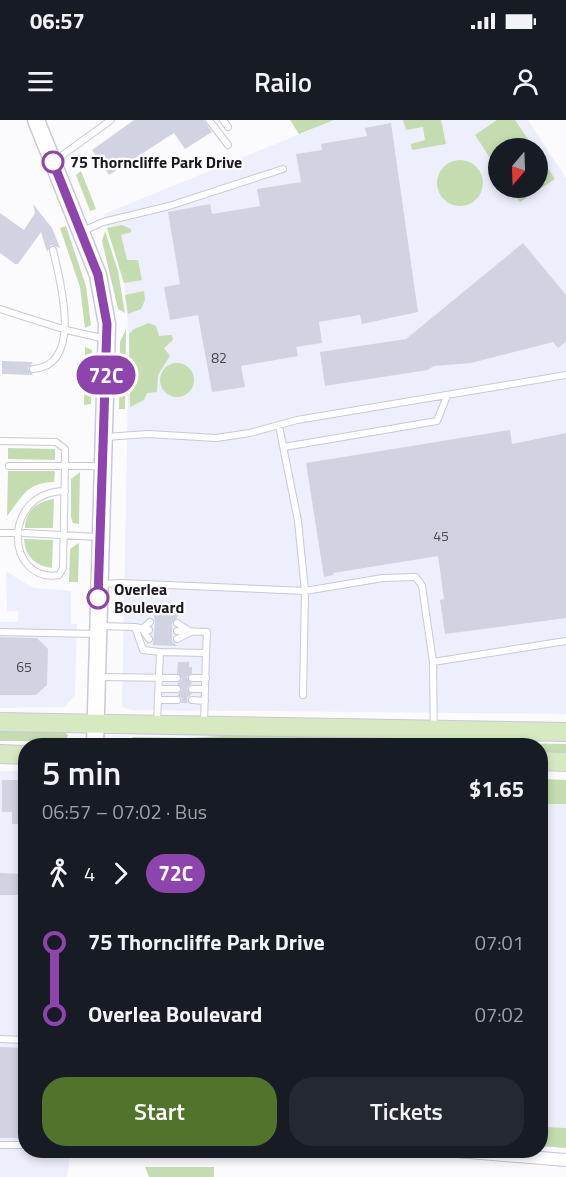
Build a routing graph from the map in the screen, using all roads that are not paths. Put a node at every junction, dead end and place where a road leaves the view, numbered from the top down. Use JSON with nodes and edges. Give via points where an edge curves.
{"nodes":[{"id":1,"x":36,"y":120,"type":"edge"},
{"id":2,"x":111,"y":120,"type":"edge"},
{"id":3,"x":209,"y":120,"type":"edge"},
{"id":4,"x":223,"y":120,"type":"edge"},
{"id":5,"x":228,"y":127,"type":"dead end"},
{"id":6,"x":228,"y":145,"type":"dead end"},
{"id":7,"x":53,"y":162,"type":"junction"},
{"id":8,"x":283,"y":169,"type":"dead end"},
{"id":9,"x":81,"y":232,"type":"junction"},
{"id":10,"x":53,"y":250,"type":"dead end"},
{"id":11,"x":0,"y":309,"type":"edge"},
{"id":12,"x":66,"y":330,"type":"junction"},
{"id":13,"x":107,"y":339,"type":"junction"},
{"id":14,"x":33,"y":369,"type":"dead end"},
{"id":15,"x":566,"y":375,"type":"edge"},
{"id":16,"x":447,"y":396,"type":"junction"},
{"id":17,"x":279,"y":426,"type":"junction"},
{"id":18,"x":105,"y":437,"type":"junction"},
{"id":19,"x":0,"y":441,"type":"edge"},
{"id":20,"x":284,"y":447,"type":"junction"},
{"id":21,"x":9,"y":466,"type":"dead end"},
{"id":22,"x":65,"y":466,"type":"junction"},
{"id":23,"x":103,"y":466,"type":"junction"},
{"id":24,"x":65,"y":491,"type":"junction"},
{"id":25,"x":0,"y":533,"type":"edge"},
{"id":26,"x":14,"y":533,"type":"junction"},
{"id":27,"x":24,"y":533,"type":"dead end"},
{"id":28,"x":63,"y":535,"type":"junction"},
{"id":29,"x":99,"y":537,"type":"junction"},
{"id":30,"x":98,"y":584,"type":"junction"},
{"id":31,"x":305,"y":591,"type":"junction"},
{"id":32,"x":150,"y":622,"type":"dead end"},
{"id":33,"x":177,"y":623,"type":"dead end"},
{"id":34,"x":138,"y":628,"type":"junction"},
{"id":35,"x":97,"y":630,"type":"junction"},
{"id":36,"x":149,"y":630,"type":"dead end"},
{"id":37,"x":177,"y":631,"type":"dead end"},
{"id":38,"x":0,"y":632,"type":"edge"},
{"id":39,"x":191,"y":632,"type":"junction"},
{"id":40,"x":149,"y":639,"type":"dead end"},
{"id":41,"x":177,"y":639,"type":"dead end"},
{"id":42,"x":566,"y":641,"type":"edge"},
{"id":43,"x":160,"y":652,"type":"junction"},
{"id":44,"x":206,"y":653,"type":"junction"},
{"id":45,"x":433,"y":662,"type":"junction"},
{"id":46,"x":96,"y":677,"type":"junction"},
{"id":47,"x":159,"y":678,"type":"junction"},
{"id":48,"x":177,"y":678,"type":"dead end"},
{"id":49,"x":192,"y":678,"type":"dead end"},
{"id":50,"x":206,"y":678,"type":"junction"},
{"id":51,"x":159,"y":689,"type":"junction"},
{"id":52,"x":177,"y":689,"type":"dead end"},
{"id":53,"x":192,"y":689,"type":"dead end"},
{"id":54,"x":206,"y":689,"type":"junction"},
{"id":55,"x":303,"y":695,"type":"dead end"},
{"id":56,"x":158,"y":700,"type":"junction"},
{"id":57,"x":177,"y":700,"type":"dead end"},
{"id":58,"x":192,"y":700,"type":"dead end"},
{"id":59,"x":205,"y":701,"type":"junction"},
{"id":60,"x":0,"y":722,"type":"edge"},
{"id":61,"x":95,"y":723,"type":"junction"},
{"id":62,"x":157,"y":725,"type":"junction"},
{"id":63,"x":204,"y":726,"type":"junction"},
{"id":64,"x":566,"y":732,"type":"edge"},
{"id":65,"x":95,"y":738,"type":"edge"},
{"id":66,"x":434,"y":738,"type":"edge"},
{"id":67,"x":0,"y":754,"type":"edge"},
{"id":68,"x":18,"y":755,"type":"edge"},
{"id":69,"x":548,"y":761,"type":"edge"},
{"id":70,"x":566,"y":762,"type":"edge"},
{"id":71,"x":0,"y":1039,"type":"edge"},
{"id":72,"x":18,"y":1040,"type":"edge"},
{"id":73,"x":0,"y":1145,"type":"edge"},
{"id":74,"x":18,"y":1145,"type":"edge"},
{"id":75,"x":542,"y":1158,"type":"edge"},
{"id":76,"x":566,"y":1160,"type":"edge"}],
"edges":[{"from":1,"to":7,"type":"street"},
{"from":2,"to":7,"type":"lane"},
{"from":3,"to":6,"type":"lane"},
{"from":4,"to":5,"type":"lane"},
{"from":7,"to":9,"type":"street"},
{"from":8,"to":9,"type":"lane"},
{"from":9,"to":13,"type":"street","via":[[98,275]]},
{"from":10,"to":12,"type":"lane"},
{"from":11,"to":12,"type":"lane"},
{"from":12,"to":13,"type":"lane"},
{"from":12,"to":14,"type":"lane","via":[[53,360],[45,367]]},
{"from":13,"to":18,"type":"street"},
{"from":15,"to":16,"type":"lane"},
{"from":16,"to":17,"type":"lane"},
{"from":16,"to":20,"type":"lane","via":[[437,421]]},
{"from":17,"to":18,"type":"lane","via":[[216,438],[148,434]]},
{"from":17,"to":20,"type":"lane"},
{"from":18,"to":23,"type":"street"},
{"from":19,"to":22,"type":"lane","via":[[56,442],[65,449]]},
{"from":20,"to":31,"type":"lane","via":[[298,521]]},
{"from":21,"to":22,"type":"lane"},
{"from":22,"to":23,"type":"lane"},
{"from":22,"to":24,"type":"lane"},
{"from":23,"to":29,"type":"street"},
{"from":24,"to":26,"type":"lane","via":[[49,492],[27,502],[16,520]]},
{"from":24,"to":28,"type":"lane"},
{"from":25,"to":26,"type":"lane"},
{"from":26,"to":28,"type":"lane","via":[[24,562],[51,576],[59,575],[63,568]]},
{"from":27,"to":28,"type":"lane"},
{"from":28,"to":29,"type":"lane"},
{"from":29,"to":30,"type":"street"},
{"from":30,"to":31,"type":"lane"},
{"from":30,"to":35,"type":"street"},
{"from":31,"to":45,"type":"lane","via":[[383,578],[416,577],[422,586]]},
{"from":31,"to":55,"type":"lane"},
{"from":32,"to":34,"type":"lane"},
{"from":33,"to":39,"type":"lane"},
{"from":34,"to":35,"type":"lane"},
{"from":34,"to":36,"type":"lane"},
{"from":34,"to":40,"type":"lane"},
{"from":34,"to":43,"type":"lane","via":[[143,650]]},
{"from":35,"to":38,"type":"lane"},
{"from":35,"to":46,"type":"street"},
{"from":37,"to":39,"type":"lane"},
{"from":39,"to":41,"type":"lane"},
{"from":39,"to":44,"type":"lane","via":[[207,632]]},
{"from":42,"to":45,"type":"lane"},
{"from":43,"to":44,"type":"lane"},
{"from":43,"to":47,"type":"lane"},
{"from":44,"to":50,"type":"lane"},
{"from":45,"to":66,"type":"lane"},
{"from":46,"to":47,"type":"lane"},
{"from":46,"to":61,"type":"street"},
{"from":47,"to":48,"type":"lane"},
{"from":47,"to":51,"type":"lane"},
{"from":49,"to":50,"type":"lane"},
{"from":50,"to":54,"type":"lane"},
{"from":51,"to":52,"type":"lane"},
{"from":51,"to":56,"type":"lane"},
{"from":53,"to":54,"type":"lane"},
{"from":54,"to":59,"type":"lane"},
{"from":56,"to":57,"type":"lane"},
{"from":56,"to":62,"type":"lane"},
{"from":58,"to":59,"type":"lane"},
{"from":59,"to":63,"type":"lane"},
{"from":60,"to":61,"type":"main road"},
{"from":61,"to":62,"type":"main road"},
{"from":61,"to":65,"type":"street"},
{"from":62,"to":63,"type":"main road"},
{"from":63,"to":66,"type":"main road"},
{"from":64,"to":66,"type":"main road"},
{"from":67,"to":68,"type":"main road"},
{"from":69,"to":70,"type":"main road"},
{"from":71,"to":72,"type":"lane"},
{"from":73,"to":74,"type":"lane"},
{"from":75,"to":76,"type":"street"}]}
